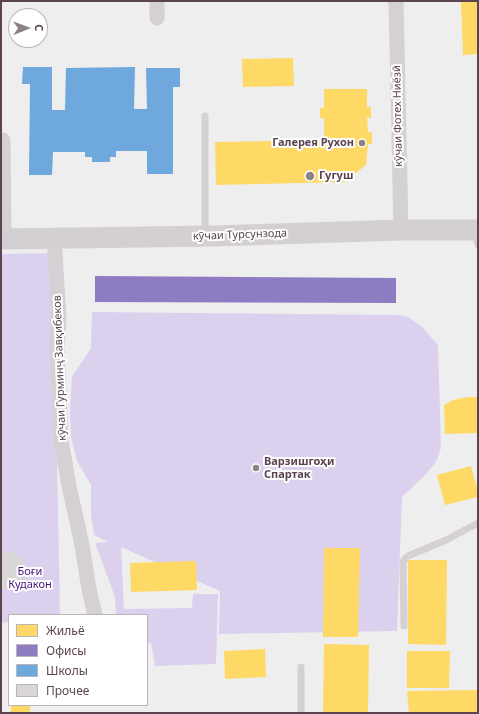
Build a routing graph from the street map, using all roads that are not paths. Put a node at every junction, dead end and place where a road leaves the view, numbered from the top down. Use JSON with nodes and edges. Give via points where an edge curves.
{"nodes":[{"id":1,"x":157,"y":1,"type":"edge"},
{"id":2,"x":396,"y":1,"type":"edge"},
{"id":3,"x":157,"y":18,"type":"dead end"},
{"id":4,"x":205,"y":116,"type":"dead end"},
{"id":5,"x":1,"y":140,"type":"edge"},
{"id":6,"x":401,"y":230,"type":"junction"},
{"id":7,"x":477,"y":235,"type":"edge"},
{"id":8,"x":205,"y":237,"type":"junction"},
{"id":9,"x":3,"y":238,"type":"edge"},
{"id":10,"x":54,"y":238,"type":"junction"},
{"id":11,"x":478,"y":523,"type":"edge"},
{"id":12,"x":95,"y":614,"type":"edge"},
{"id":13,"x":404,"y":626,"type":"dead end"},
{"id":14,"x":301,"y":667,"type":"dead end"},
{"id":15,"x":301,"y":713,"type":"edge"}],
"edges":[{"from":1,"to":3,"type":"street"},
{"from":2,"to":6,"type":"street","name":"кӯчаи Фотех Ниёзӣ"},
{"from":4,"to":8,"type":"lane"},
{"from":5,"to":9,"type":"street","via":[[4,140]]},
{"from":6,"to":7,"type":"main road","name":"кӯчаи Турсунзода"},
{"from":6,"to":8,"type":"main road","name":"кӯчаи Турсунзода"},
{"from":8,"to":10,"type":"main road","name":"кӯчаи Турсунзода"},
{"from":9,"to":10,"type":"main road","name":"кӯчаи Турсунзода"},
{"from":10,"to":12,"type":"street","name":"кӯчаи Гурминҷ Завқибеков","via":[[60,318],[58,346],[61,440]]},
{"from":11,"to":13,"type":"lane","via":[[405,558]]},
{"from":14,"to":15,"type":"lane"}]}
